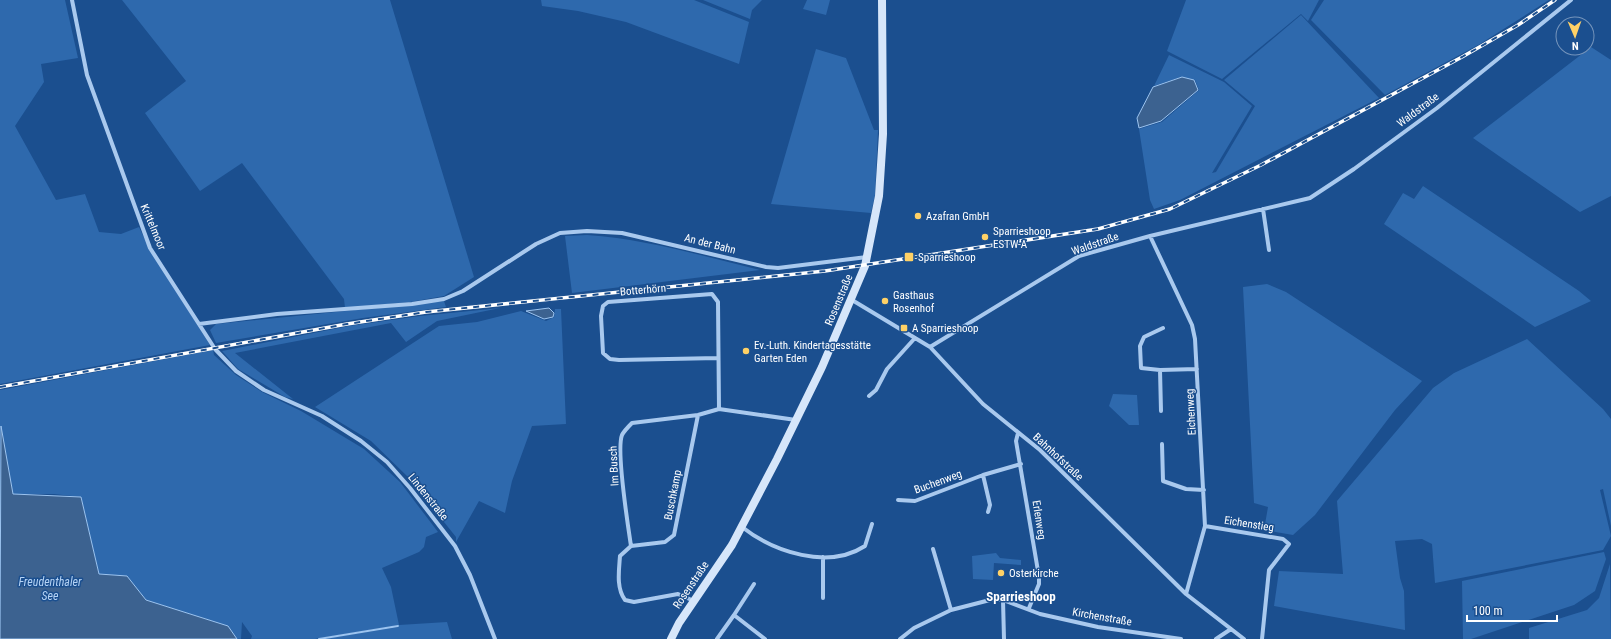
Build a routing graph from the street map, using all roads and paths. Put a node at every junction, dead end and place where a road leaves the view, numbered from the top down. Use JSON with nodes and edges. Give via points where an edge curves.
{"nodes":[{"id":1,"x":72,"y":0,"type":"edge"},
{"id":2,"x":882,"y":0,"type":"edge"},
{"id":3,"x":1571,"y":0,"type":"edge"},
{"id":4,"x":1263,"y":209,"type":"junction"},
{"id":5,"x":1150,"y":236,"type":"junction"},
{"id":6,"x":1269,"y":250,"type":"dead end"},
{"id":7,"x":867,"y":257,"type":"junction"},
{"id":8,"x":852,"y":300,"type":"junction"},
{"id":9,"x":200,"y":324,"type":"junction"},
{"id":10,"x":1163,"y":328,"type":"dead end"},
{"id":11,"x":914,"y":338,"type":"junction"},
{"id":12,"x":930,"y":347,"type":"junction"},
{"id":13,"x":718,"y":358,"type":"junction"},
{"id":14,"x":1198,"y":369,"type":"junction"},
{"id":15,"x":1160,"y":370,"type":"junction"},
{"id":16,"x":869,"y":396,"type":"dead end"},
{"id":17,"x":300,"y":407,"type":"joint"},
{"id":18,"x":718,"y":409,"type":"junction"},
{"id":19,"x":1161,"y":411,"type":"dead end"},
{"id":20,"x":698,"y":415,"type":"junction"},
{"id":21,"x":796,"y":420,"type":"junction"},
{"id":22,"x":1018,"y":433,"type":"junction"},
{"id":23,"x":1162,"y":444,"type":"dead end"},
{"id":24,"x":1021,"y":464,"type":"junction"},
{"id":25,"x":983,"y":475,"type":"junction"},
{"id":26,"x":1204,"y":490,"type":"junction"},
{"id":27,"x":898,"y":500,"type":"dead end"},
{"id":28,"x":988,"y":512,"type":"dead end"},
{"id":29,"x":872,"y":524,"type":"dead end"},
{"id":30,"x":1205,"y":526,"type":"junction"},
{"id":31,"x":741,"y":527,"type":"junction"},
{"id":32,"x":631,"y":546,"type":"junction"},
{"id":33,"x":933,"y":549,"type":"dead end"},
{"id":34,"x":823,"y":557,"type":"junction"},
{"id":35,"x":754,"y":584,"type":"dead end"},
{"id":36,"x":1186,"y":594,"type":"junction"},
{"id":37,"x":823,"y":598,"type":"dead end"},
{"id":38,"x":1003,"y":600,"type":"junction"},
{"id":39,"x":694,"y":601,"type":"junction"},
{"id":40,"x":1029,"y":608,"type":"junction"},
{"id":41,"x":951,"y":610,"type":"junction"},
{"id":42,"x":734,"y":615,"type":"junction"},
{"id":43,"x":1231,"y":629,"type":"junction"},
{"id":44,"x":1147,"y":634,"type":"junction"},
{"id":45,"x":495,"y":639,"type":"edge"},
{"id":46,"x":671,"y":639,"type":"edge"},
{"id":47,"x":717,"y":639,"type":"edge"},
{"id":48,"x":765,"y":639,"type":"edge"},
{"id":49,"x":900,"y":639,"type":"edge"},
{"id":50,"x":1004,"y":639,"type":"edge"},
{"id":51,"x":1144,"y":639,"type":"edge"},
{"id":52,"x":1181,"y":639,"type":"edge"},
{"id":53,"x":1216,"y":639,"type":"edge"},
{"id":54,"x":1244,"y":639,"type":"edge"},
{"id":55,"x":1262,"y":639,"type":"edge"}],
"edges":[{"from":1,"to":9,"type":"street","name":"Krittelmoor","via":[[86,75],[150,248]]},
{"from":2,"to":7,"type":"main road","name":"Rosenstraße","via":[[883,138],[879,196]]},
{"from":3,"to":4,"type":"street","name":"Waldstraße","via":[[1437,108],[1349,172],[1310,198]]},
{"from":4,"to":5,"type":"street","name":"Waldstraße"},
{"from":4,"to":6,"type":"street"},
{"from":5,"to":12,"type":"street","name":"Waldstraße","via":[[1079,256]]},
{"from":5,"to":14,"type":"street","name":"Eichenweg","via":[[1192,325]]},
{"from":7,"to":8,"type":"main road","name":"Rosenstraße"},
{"from":7,"to":9,"type":"street","name":"An der Bahn","via":[[778,268],[622,233],[560,233],[463,291],[444,299]]},
{"from":8,"to":11,"type":"street","name":"Bahnhofstraße"},
{"from":8,"to":21,"type":"main road","name":"Rosenstraße"},
{"from":9,"to":17,"type":"street","name":"Krittelmoor","via":[[215,349],[236,371],[264,390]]},
{"from":10,"to":15,"type":"street","via":[[1144,337],[1140,346],[1141,368]]},
{"from":11,"to":12,"type":"street","name":"Bahnhofstraße"},
{"from":11,"to":16,"type":"street","via":[[887,368],[876,390]]},
{"from":12,"to":22,"type":"street","name":"Bahnhofstraße","via":[[983,404]]},
{"from":13,"to":13,"type":"street","name":"Botterhörn","via":[[718,302],[712,294],[608,302],[603,306],[603,353],[610,359]]},
{"from":13,"to":18,"type":"street","name":"Botterhörn"},
{"from":14,"to":15,"type":"street"},
{"from":14,"to":26,"type":"street","name":"Eichenweg"},
{"from":15,"to":19,"type":"street"},
{"from":17,"to":45,"type":"street","name":"Lindenstraße","via":[[322,416],[361,441],[387,462],[410,488],[448,536],[464,562]]},
{"from":18,"to":20,"type":"street","name":"Im Busch"},
{"from":18,"to":21,"type":"street","name":"Im Busch"},
{"from":20,"to":32,"type":"street","name":"Buschkamp","via":[[674,535],[665,542]]},
{"from":20,"to":32,"type":"street","name":"Im Busch","via":[[632,423],[622,435],[625,511]]},
{"from":21,"to":31,"type":"main road","name":"Rosenstraße"},
{"from":22,"to":24,"type":"street","name":"Erlenweg","via":[[1016,441]]},
{"from":22,"to":36,"type":"street","name":"Bahnhofstraße","via":[[1040,450]]},
{"from":23,"to":26,"type":"street","via":[[1164,481],[1186,489]]},
{"from":24,"to":25,"type":"street","name":"Buchenweg"},
{"from":24,"to":40,"type":"street","name":"Erlenweg","via":[[1039,577],[1039,584]]},
{"from":25,"to":27,"type":"street","name":"Buchenweg","via":[[915,501]]},
{"from":25,"to":28,"type":"street","via":[[990,505]]},
{"from":26,"to":30,"type":"street","name":"Eichenweg"},
{"from":29,"to":34,"type":"street","via":[[865,546],[854,554]]},
{"from":30,"to":36,"type":"street","name":"Eichenweg"},
{"from":30,"to":55,"type":"street","name":"Eichenstieg","via":[[1283,539],[1289,544],[1269,570]]},
{"from":31,"to":34,"type":"street","via":[[784,551]]},
{"from":31,"to":39,"type":"main road","name":"Rosenstraße"},
{"from":32,"to":39,"type":"street","via":[[620,556],[618,579],[625,600],[634,602],[678,594]]},
{"from":33,"to":41,"type":"street"},
{"from":34,"to":37,"type":"street"},
{"from":35,"to":42,"type":"street"},
{"from":36,"to":43,"type":"street","name":"Bahnhofstraße"},
{"from":38,"to":40,"type":"street","name":"Kirchenstraße"},
{"from":38,"to":41,"type":"street","name":"Kirchenstraße","via":[[990,600]]},
{"from":38,"to":50,"type":"street"},
{"from":39,"to":46,"type":"main road","name":"Rosenstraße"},
{"from":40,"to":44,"type":"street","name":"Kirchenstraße","via":[[1040,614],[1098,628]]},
{"from":41,"to":49,"type":"street","name":"Kirchenstraße","via":[[914,628]]},
{"from":42,"to":47,"type":"street"},
{"from":42,"to":48,"type":"street"},
{"from":43,"to":53,"type":"street"},
{"from":43,"to":54,"type":"street","name":"Bahnhofstraße"},
{"from":44,"to":51,"type":"street"},
{"from":44,"to":52,"type":"street","name":"Kirchenstraße"}]}
